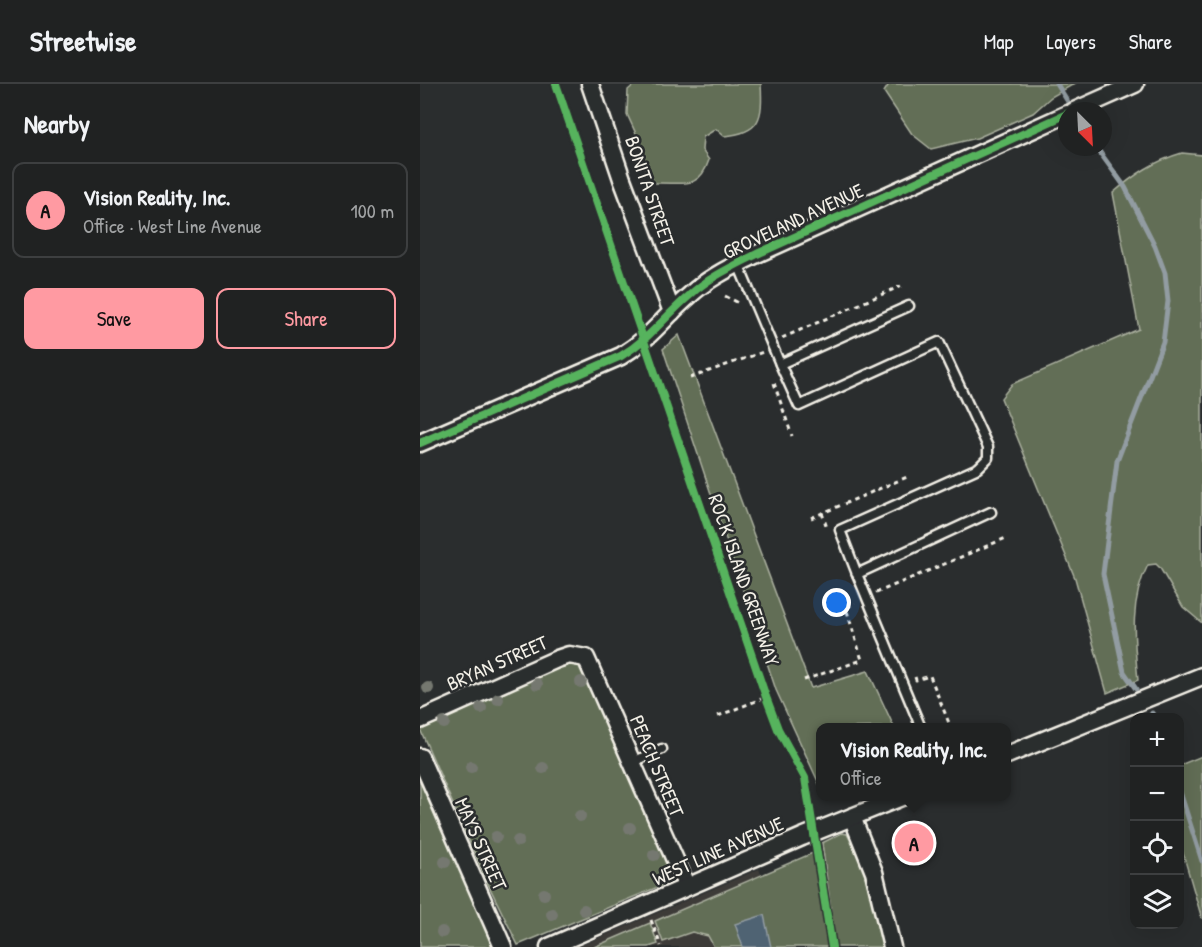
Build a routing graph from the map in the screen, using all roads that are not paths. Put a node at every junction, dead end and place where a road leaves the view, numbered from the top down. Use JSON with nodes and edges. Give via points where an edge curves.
{"nodes":[{"id":1,"x":591,"y":84,"type":"edge"},
{"id":2,"x":1135,"y":84,"type":"edge"},
{"id":3,"x":1094,"y":102,"type":"edge"},
{"id":4,"x":1058,"y":118,"type":"edge"},
{"id":5,"x":738,"y":264,"type":"junction"},
{"id":6,"x":909,"y":306,"type":"dead end"},
{"id":7,"x":672,"y":312,"type":"junction"},
{"id":8,"x":780,"y":364,"type":"junction"},
{"id":9,"x":420,"y":443,"type":"edge"},
{"id":10,"x":992,"y":512,"type":"dead end"},
{"id":11,"x":857,"y":574,"type":"junction"},
{"id":12,"x":590,"y":663,"type":"joint"},
{"id":13,"x":1202,"y":676,"type":"edge"},
{"id":14,"x":420,"y":720,"type":"edge"},
{"id":15,"x":919,"y":723,"type":"edge"},
{"id":16,"x":662,"y":749,"type":"dead end"},
{"id":17,"x":1011,"y":753,"type":"edge"},
{"id":18,"x":420,"y":757,"type":"edge"},
{"id":19,"x":633,"y":762,"type":"junction"},
{"id":20,"x":892,"y":801,"type":"edge"},
{"id":21,"x":852,"y":817,"type":"junction"},
{"id":22,"x":687,"y":887,"type":"junction"},
{"id":23,"x":503,"y":947,"type":"edge"},
{"id":24,"x":549,"y":947,"type":"edge"},
{"id":25,"x":892,"y":947,"type":"edge"}],
"edges":[{"from":1,"to":7,"type":"street","name":"BONITA STREET"},
{"from":2,"to":3,"type":"street","name":"GROVELAND AVENUE"},
{"from":4,"to":5,"type":"street","name":"GROVELAND AVENUE"},
{"from":5,"to":7,"type":"street","name":"GROVELAND AVENUE","via":[[690,294]]},
{"from":5,"to":8,"type":"lane"},
{"from":6,"to":8,"type":"lane"},
{"from":7,"to":9,"type":"street","name":"GROVELAND AVENUE","via":[[644,342],[621,356]]},
{"from":8,"to":11,"type":"lane","via":[[799,406],[939,342],[988,447],[988,458],[978,468],[840,530]]},
{"from":10,"to":11,"type":"lane"},
{"from":11,"to":15,"type":"lane"},
{"from":12,"to":14,"type":"street","name":"BRYAN STREET","via":[[579,655],[563,657]]},
{"from":12,"to":19,"type":"street","name":"PEACH STREET"},
{"from":13,"to":17,"type":"street"},
{"from":16,"to":19,"type":"lane"},
{"from":18,"to":23,"type":"street","name":"MAYS STREET"},
{"from":19,"to":22,"type":"street","name":"PEACH STREET"},
{"from":20,"to":21,"type":"street","name":"WEST LINE AVENUE"},
{"from":21,"to":22,"type":"street","name":"WEST LINE AVENUE"},
{"from":21,"to":25,"type":"street","via":[[874,872]]},
{"from":22,"to":24,"type":"street","name":"WEST LINE AVENUE"}]}
